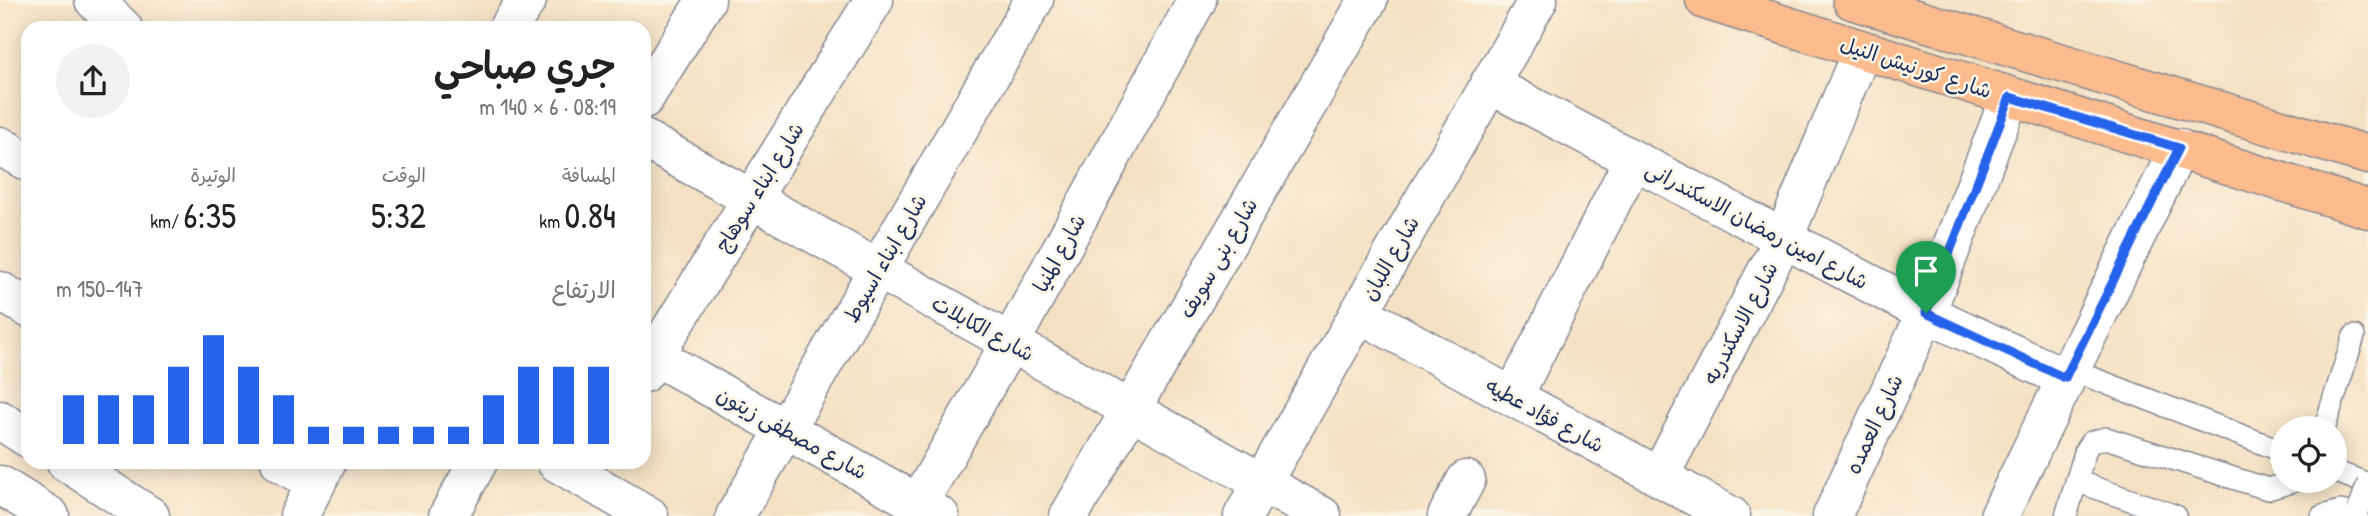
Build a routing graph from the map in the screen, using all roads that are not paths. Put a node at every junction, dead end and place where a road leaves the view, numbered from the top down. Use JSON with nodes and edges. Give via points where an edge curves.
{"nodes":[{"id":1,"x":94,"y":0,"type":"edge"},
{"id":2,"x":527,"y":0,"type":"edge"},
{"id":3,"x":706,"y":0,"type":"edge"},
{"id":4,"x":874,"y":0,"type":"edge"},
{"id":5,"x":1034,"y":0,"type":"edge"},
{"id":6,"x":1197,"y":0,"type":"edge"},
{"id":7,"x":1368,"y":0,"type":"edge"},
{"id":8,"x":1538,"y":0,"type":"edge"},
{"id":9,"x":1705,"y":0,"type":"edge"},
{"id":10,"x":1852,"y":0,"type":"edge"},
{"id":11,"x":116,"y":21,"type":"edge"},
{"id":12,"x":513,"y":21,"type":"edge"},
{"id":13,"x":1862,"y":50,"type":"junction"},
{"id":14,"x":1489,"y":84,"type":"junction"},
{"id":15,"x":651,"y":88,"type":"edge"},
{"id":16,"x":2010,"y":97,"type":"junction"},
{"id":17,"x":651,"y":143,"type":"edge"},
{"id":18,"x":0,"y":146,"type":"edge"},
{"id":19,"x":2179,"y":148,"type":"junction"},
{"id":20,"x":2368,"y":155,"type":"edge"},
{"id":21,"x":21,"y":158,"type":"edge"},
{"id":22,"x":1633,"y":160,"type":"junction"},
{"id":23,"x":751,"y":199,"type":"junction"},
{"id":24,"x":2368,"y":209,"type":"edge"},
{"id":25,"x":1783,"y":240,"type":"junction"},
{"id":26,"x":878,"y":270,"type":"junction"},
{"id":27,"x":0,"y":291,"type":"edge"},
{"id":28,"x":21,"y":304,"type":"edge"},
{"id":29,"x":1359,"y":313,"type":"junction"},
{"id":30,"x":1926,"y":313,"type":"junction"},
{"id":31,"x":2354,"y":336,"type":"dead end"},
{"id":32,"x":1010,"y":343,"type":"junction"},
{"id":33,"x":651,"y":355,"type":"edge"},
{"id":34,"x":651,"y":362,"type":"edge"},
{"id":35,"x":2067,"y":374,"type":"junction"},
{"id":36,"x":1513,"y":397,"type":"junction"},
{"id":37,"x":1130,"y":410,"type":"junction"},
{"id":38,"x":2328,"y":416,"type":"edge"},
{"id":39,"x":0,"y":420,"type":"edge"},
{"id":40,"x":785,"y":430,"type":"junction"},
{"id":41,"x":21,"y":434,"type":"edge"},
{"id":42,"x":2270,"y":447,"type":"edge"},
{"id":43,"x":77,"y":469,"type":"edge"},
{"id":44,"x":290,"y":469,"type":"edge"},
{"id":45,"x":474,"y":469,"type":"edge"},
{"id":46,"x":578,"y":469,"type":"edge"},
{"id":47,"x":2347,"y":476,"type":"edge"},
{"id":48,"x":1659,"y":477,"type":"junction"},
{"id":49,"x":1466,"y":480,"type":"dead end"},
{"id":50,"x":2076,"y":481,"type":"junction"},
{"id":51,"x":1262,"y":483,"type":"junction"},
{"id":52,"x":2368,"y":484,"type":"edge"},
{"id":53,"x":0,"y":485,"type":"edge"},
{"id":54,"x":314,"y":487,"type":"edge"},
{"id":55,"x":2270,"y":488,"type":"edge"},
{"id":56,"x":929,"y":510,"type":"edge"},
{"id":57,"x":634,"y":512,"type":"edge"},
{"id":58,"x":2363,"y":514,"type":"edge"},
{"id":59,"x":50,"y":516,"type":"edge"},
{"id":60,"x":150,"y":516,"type":"edge"},
{"id":61,"x":448,"y":516,"type":"edge"},
{"id":62,"x":735,"y":516,"type":"edge"},
{"id":63,"x":1069,"y":516,"type":"edge"},
{"id":64,"x":1243,"y":516,"type":"edge"},
{"id":65,"x":1322,"y":516,"type":"edge"},
{"id":66,"x":1447,"y":516,"type":"edge"},
{"id":67,"x":1731,"y":516,"type":"edge"},
{"id":68,"x":1832,"y":516,"type":"edge"},
{"id":69,"x":1999,"y":516,"type":"edge"},
{"id":70,"x":2066,"y":516,"type":"edge"},
{"id":71,"x":2176,"y":516,"type":"edge"},
{"id":72,"x":2322,"y":516,"type":"edge"}],
"edges":[{"from":1,"to":11,"type":"street"},
{"from":2,"to":12,"type":"street"},
{"from":3,"to":15,"type":"street"},
{"from":4,"to":23,"type":"street","name":"شارع ابناء سوهاج"},
{"from":5,"to":26,"type":"street","name":"شارع ابناء اسيوط"},
{"from":6,"to":32,"type":"street","name":"شارع المنيا"},
{"from":7,"to":37,"type":"street","name":"شارع بنى سويف"},
{"from":8,"to":14,"type":"street","name":"شارع اللبان"},
{"from":9,"to":13,"type":"main road","name":"شارع كورنيش النيل"},
{"from":10,"to":20,"type":"main road","name":"شارع كورنيش النيل"},
{"from":13,"to":16,"type":"main road","name":"شارع كورنيش النيل"},
{"from":13,"to":25,"type":"street","name":"شارع الاسكندريه"},
{"from":14,"to":22,"type":"street","name":"شارع امين رمضان الاسكندرانى"},
{"from":14,"to":29,"type":"street","name":"شارع اللبان"},
{"from":16,"to":19,"type":"main road","name":"شارع كورنيش النيل"},
{"from":16,"to":30,"type":"street","name":"شارع العمده"},
{"from":17,"to":23,"type":"street","name":"شارع الكابلات"},
{"from":18,"to":21,"type":"street"},
{"from":19,"to":24,"type":"main road","name":"شارع كورنيش النيل"},
{"from":19,"to":35,"type":"street"},
{"from":22,"to":25,"type":"street","name":"شارع امين رمضان الاسكندرانى"},
{"from":22,"to":36,"type":"street"},
{"from":23,"to":26,"type":"street","name":"شارع الكابلات"},
{"from":23,"to":33,"type":"street","name":"شارع ابناء سوهاج"},
{"from":25,"to":30,"type":"street","name":"شارع امين رمضان الاسكندرانى"},
{"from":25,"to":48,"type":"street","name":"شارع الاسكندريه"},
{"from":26,"to":32,"type":"street","name":"شارع الكابلات"},
{"from":26,"to":40,"type":"street","name":"شارع ابناء اسيوط"},
{"from":27,"to":28,"type":"street"},
{"from":29,"to":36,"type":"street","name":"شارع فؤاد عطيه"},
{"from":29,"to":51,"type":"street","name":"شارع اللبان"},
{"from":30,"to":35,"type":"street","name":"شارع امين رمضان الاسكندرانى"},
{"from":30,"to":68,"type":"street","name":"شارع العمده"},
{"from":31,"to":38,"type":"lane"},
{"from":32,"to":37,"type":"street","name":"شارع الكابلات"},
{"from":32,"to":56,"type":"street","name":"شارع المنيا"},
{"from":34,"to":40,"type":"street","name":"شارع مصطفى زيتون"},
{"from":35,"to":42,"type":"lane"},
{"from":35,"to":69,"type":"street"},
{"from":36,"to":48,"type":"street","name":"شارع فؤاد عطيه"},
{"from":37,"to":51,"type":"street","name":"شارع الكابلات"},
{"from":37,"to":63,"type":"street","name":"شارع بنى سويف"},
{"from":39,"to":41,"type":"street"},
{"from":40,"to":56,"type":"street","name":"شارع مصطفى زيتون"},
{"from":40,"to":62,"type":"street","name":"شارع ابناء اسيوط"},
{"from":43,"to":60,"type":"street"},
{"from":44,"to":54,"type":"street"},
{"from":45,"to":61,"type":"street"},
{"from":46,"to":57,"type":"street"},
{"from":47,"to":52,"type":"lane"},
{"from":48,"to":67,"type":"street","name":"شارع فؤاد عطيه"},
{"from":49,"to":66,"type":"street"},
{"from":50,"to":55,"type":"lane","via":[[2086,449],[2091,442],[2106,438]]},
{"from":50,"to":70,"type":"lane"},
{"from":50,"to":71,"type":"lane"},
{"from":51,"to":64,"type":"street","name":"شارع اللبان"},
{"from":51,"to":65,"type":"street","name":"شارع الكابلات"},
{"from":52,"to":58,"type":"lane","bridge":true},
{"from":53,"to":59,"type":"street"},
{"from":58,"to":72,"type":"lane","via":[[2340,511]]}]}
